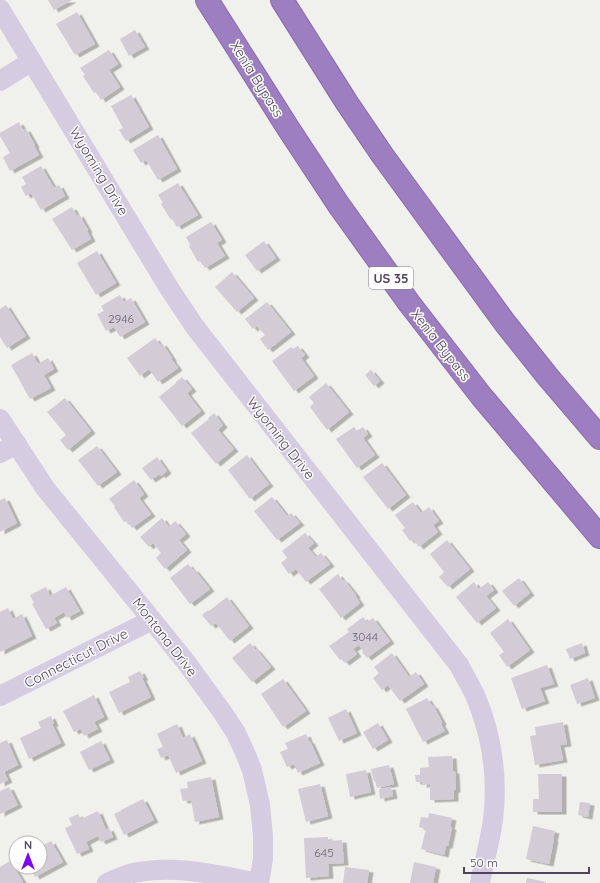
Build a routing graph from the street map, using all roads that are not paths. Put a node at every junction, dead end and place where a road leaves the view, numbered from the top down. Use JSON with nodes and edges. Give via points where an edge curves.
{"nodes":[{"id":1,"x":207,"y":0,"type":"edge"},
{"id":2,"x":282,"y":0,"type":"edge"},
{"id":3,"x":0,"y":9,"type":"edge"},
{"id":4,"x":32,"y":61,"type":"junction"},
{"id":5,"x":0,"y":81,"type":"edge"},
{"id":6,"x":0,"y":419,"type":"edge"},
{"id":7,"x":600,"y":438,"type":"edge"},
{"id":8,"x":8,"y":449,"type":"edge"},
{"id":9,"x":600,"y":537,"type":"edge"},
{"id":10,"x":152,"y":620,"type":"junction"},
{"id":11,"x":0,"y":696,"type":"edge"},
{"id":12,"x":107,"y":883,"type":"edge"},
{"id":13,"x":259,"y":883,"type":"edge"},
{"id":14,"x":480,"y":883,"type":"edge"}],
"edges":[{"from":1,"to":9,"type":"highway","name":"Xenia Bypass","number":"US 35","via":[[338,204],[409,303],[482,397]]},
{"from":2,"to":7,"type":"highway","via":[[347,103],[505,323]]},
{"from":3,"to":4,"type":"street","name":"Wyoming Drive"},
{"from":4,"to":5,"type":"street"},
{"from":4,"to":14,"type":"street","name":"Wyoming Drive","via":[[195,328],[459,665],[486,725],[493,765],[493,821]]},
{"from":6,"to":8,"type":"street","name":"Montana Drive"},
{"from":8,"to":10,"type":"street","name":"Montana Drive","via":[[45,488]]},
{"from":10,"to":11,"type":"street","name":"Connecticut Drive"},
{"from":10,"to":13,"type":"street","name":"Montana Drive","via":[[223,713],[246,755],[252,770],[264,836]]},
{"from":12,"to":13,"type":"street","via":[[132,873],[165,869],[199,871]]}]}
